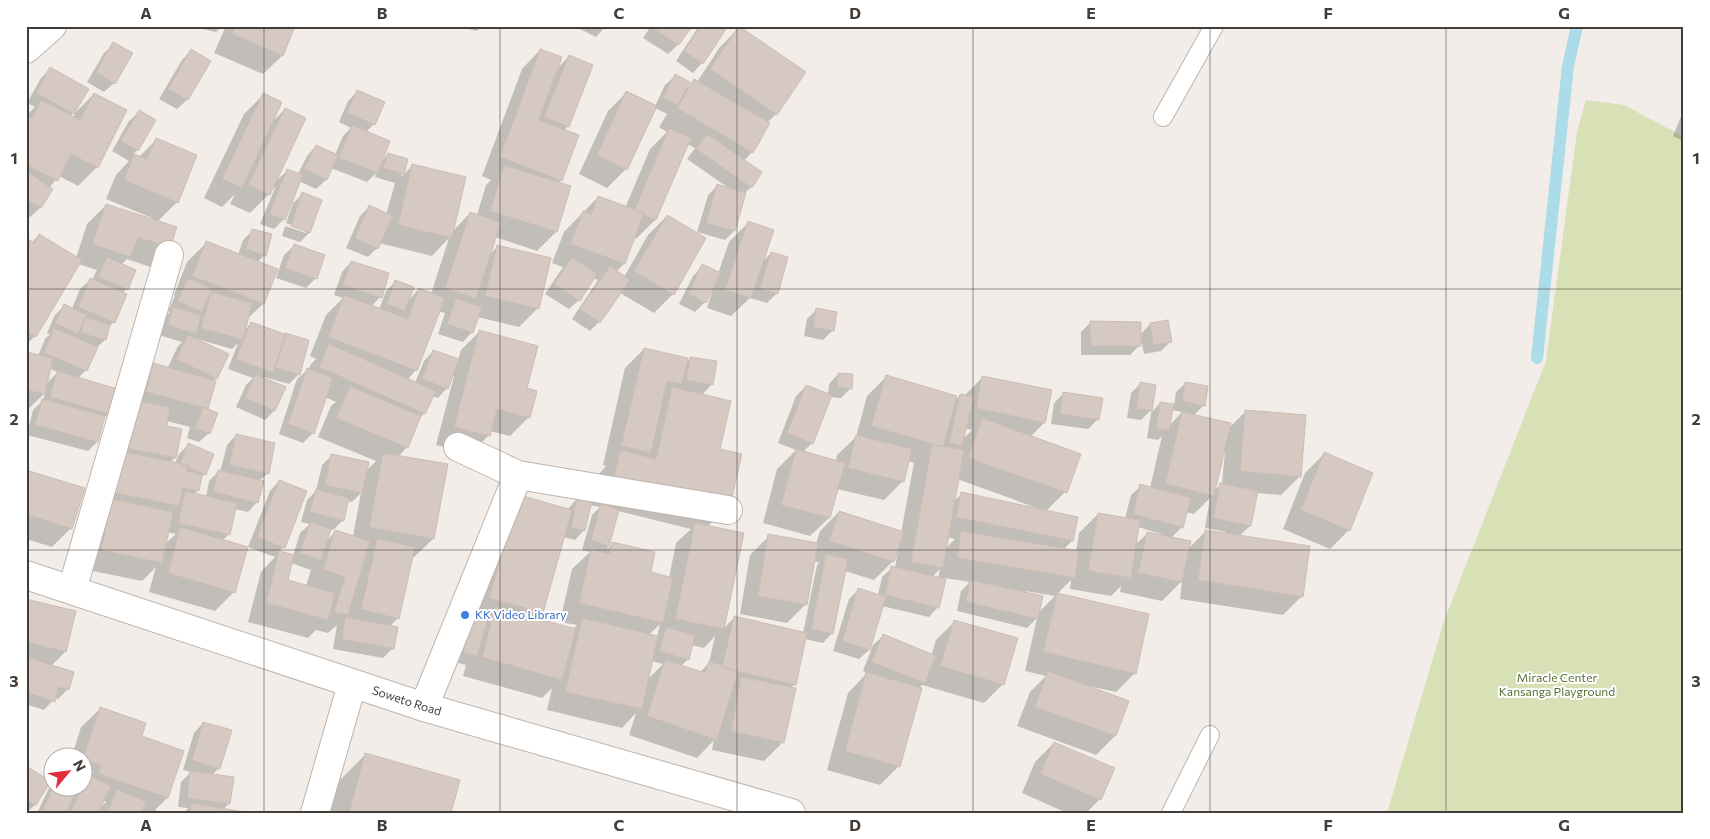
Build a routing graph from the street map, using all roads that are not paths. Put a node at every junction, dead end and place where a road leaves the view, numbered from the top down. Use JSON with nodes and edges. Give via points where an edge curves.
{"nodes":[{"id":1,"x":52,"y":26,"type":"edge"},
{"id":2,"x":1214,"y":26,"type":"edge"},
{"id":3,"x":26,"y":49,"type":"edge"},
{"id":4,"x":1163,"y":117,"type":"dead end"},
{"id":5,"x":169,"y":256,"type":"dead end"},
{"id":6,"x":458,"y":447,"type":"dead end"},
{"id":7,"x":518,"y":475,"type":"junction"},
{"id":8,"x":728,"y":510,"type":"dead end"},
{"id":9,"x":26,"y":575,"type":"edge"},
{"id":10,"x":72,"y":590,"type":"junction"},
{"id":11,"x":352,"y":684,"type":"junction"},
{"id":12,"x":424,"y":707,"type":"junction"},
{"id":13,"x":1210,"y":735,"type":"dead end"},
{"id":14,"x":731,"y":804,"type":"edge"},
{"id":15,"x":315,"y":813,"type":"edge"},
{"id":16,"x":791,"y":813,"type":"edge"},
{"id":17,"x":1171,"y":813,"type":"edge"}],
"edges":[{"from":1,"to":3,"type":"street"},
{"from":2,"to":4,"type":"lane"},
{"from":5,"to":10,"type":"street"},
{"from":6,"to":7,"type":"street"},
{"from":7,"to":8,"type":"street"},
{"from":7,"to":12,"type":"street"},
{"from":9,"to":10,"type":"street","name":"Soweto Road"},
{"from":10,"to":11,"type":"street","name":"Soweto Road"},
{"from":11,"to":12,"type":"street","name":"Soweto Road"},
{"from":11,"to":15,"type":"street"},
{"from":12,"to":14,"type":"street","name":"Soweto Road"},
{"from":13,"to":17,"type":"lane"},
{"from":14,"to":16,"type":"street","name":"Soweto Road"}]}
